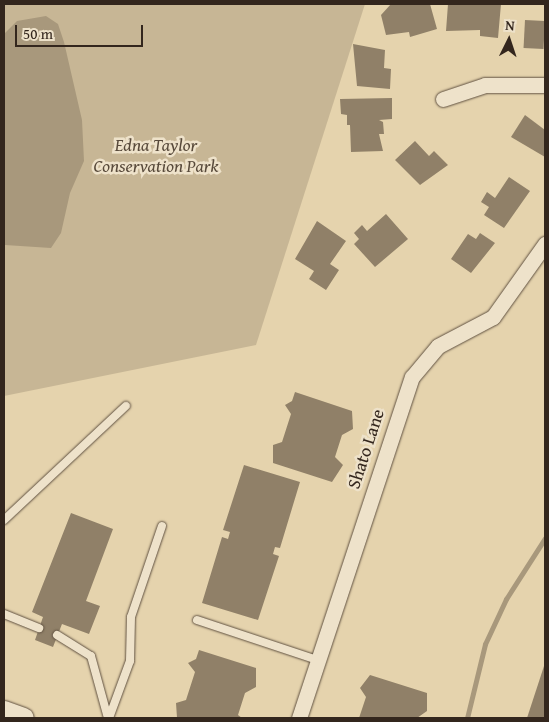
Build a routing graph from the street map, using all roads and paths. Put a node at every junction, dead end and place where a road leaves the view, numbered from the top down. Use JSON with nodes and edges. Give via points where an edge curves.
{"nodes":[{"id":1,"x":545,"y":85,"type":"edge"},
{"id":2,"x":443,"y":99,"type":"dead end"},
{"id":3,"x":545,"y":244,"type":"edge"},
{"id":4,"x":126,"y":406,"type":"dead end"},
{"id":5,"x":4,"y":520,"type":"edge"},
{"id":6,"x":162,"y":526,"type":"dead end"},
{"id":7,"x":4,"y":614,"type":"edge"},
{"id":8,"x":197,"y":620,"type":"dead end"},
{"id":9,"x":39,"y":628,"type":"dead end"},
{"id":10,"x":57,"y":635,"type":"dead end"},
{"id":11,"x":317,"y":660,"type":"junction"},
{"id":12,"x":108,"y":718,"type":"edge"},
{"id":13,"x":298,"y":718,"type":"edge"}],
"edges":[{"from":1,"to":2,"type":"street","via":[[485,85]]},
{"from":3,"to":11,"type":"street","name":"Shato Lane","via":[[492,317],[438,346],[412,377]]},
{"from":4,"to":5,"type":"lane"},
{"from":6,"to":12,"type":"lane","via":[[132,617],[130,661]]},
{"from":7,"to":9,"type":"lane"},
{"from":8,"to":11,"type":"lane"},
{"from":10,"to":12,"type":"lane","via":[[91,656]]},
{"from":11,"to":13,"type":"street","name":"Shato Lane"}]}
